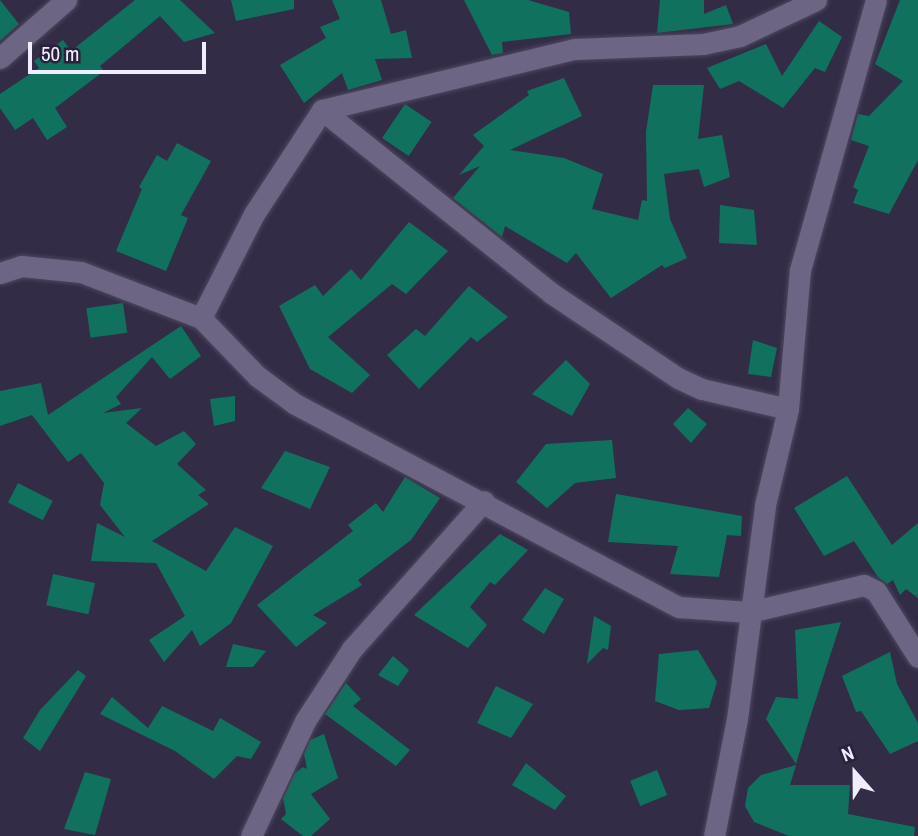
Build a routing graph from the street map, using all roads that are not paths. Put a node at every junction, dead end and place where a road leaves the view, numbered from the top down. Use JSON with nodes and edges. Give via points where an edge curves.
{"nodes":[{"id":1,"x":66,"y":0,"type":"edge"},
{"id":2,"x":816,"y":0,"type":"edge"},
{"id":3,"x":876,"y":0,"type":"edge"},
{"id":4,"x":0,"y":58,"type":"edge"},
{"id":5,"x":322,"y":110,"type":"junction"},
{"id":6,"x":0,"y":273,"type":"edge"},
{"id":7,"x":201,"y":318,"type":"junction"},
{"id":8,"x":788,"y":409,"type":"junction"},
{"id":9,"x":484,"y":501,"type":"junction"},
{"id":10,"x":749,"y":612,"type":"junction"},
{"id":11,"x":918,"y":657,"type":"edge"},
{"id":12,"x":251,"y":836,"type":"edge"},
{"id":13,"x":714,"y":836,"type":"edge"}],
"edges":[{"from":1,"to":4,"type":"street"},
{"from":2,"to":5,"type":"street","via":[[740,36],[703,44],[575,49]]},
{"from":3,"to":8,"type":"street","via":[[800,270]]},
{"from":5,"to":7,"type":"street","via":[[254,214]]},
{"from":5,"to":8,"type":"street","via":[[551,293],[678,378],[702,389]]},
{"from":6,"to":7,"type":"street","via":[[21,266],[81,271]]},
{"from":7,"to":9,"type":"street","via":[[257,376],[295,404]]},
{"from":8,"to":10,"type":"street","via":[[765,505]]},
{"from":9,"to":10,"type":"street","via":[[679,607]]},
{"from":9,"to":12,"type":"street","via":[[352,649],[305,721]]},
{"from":10,"to":11,"type":"street","via":[[864,585],[876,592]]},
{"from":10,"to":13,"type":"street","via":[[737,719]]}]}
